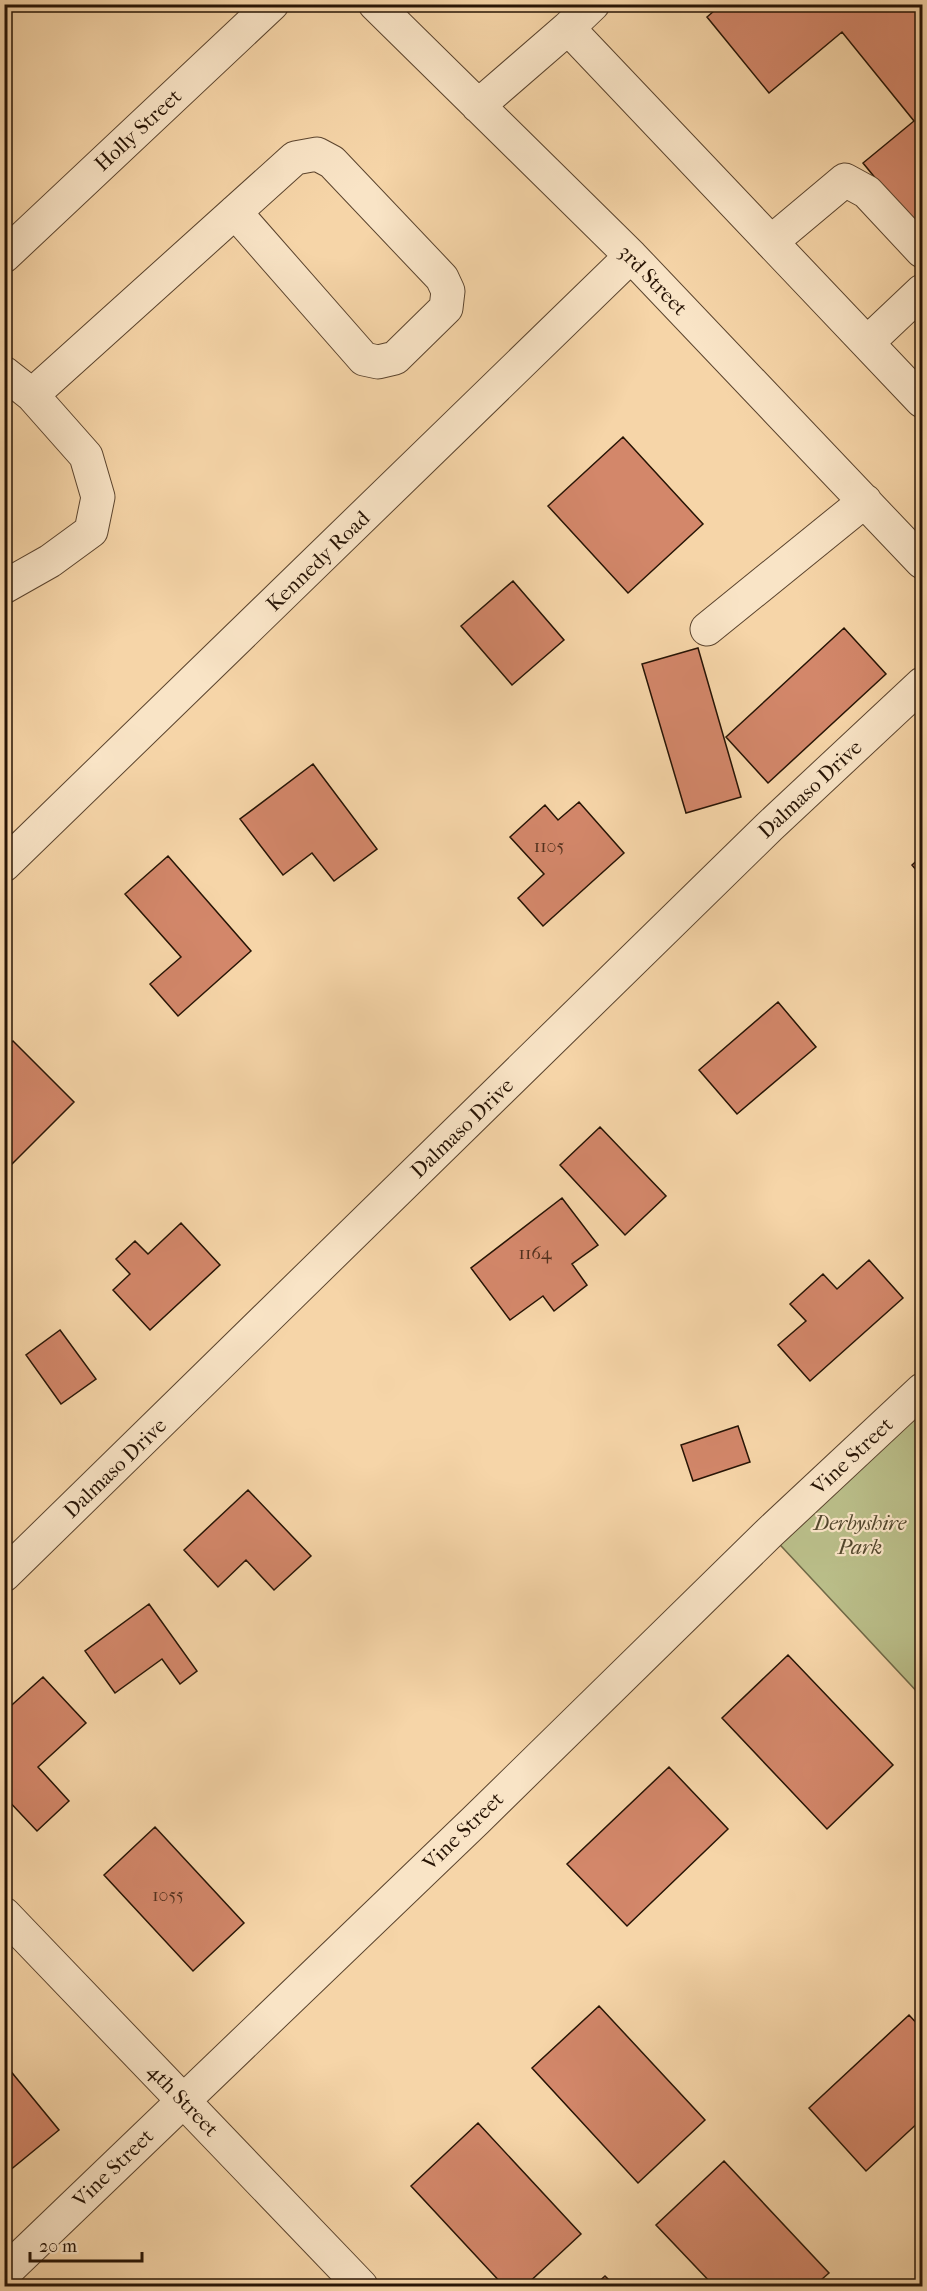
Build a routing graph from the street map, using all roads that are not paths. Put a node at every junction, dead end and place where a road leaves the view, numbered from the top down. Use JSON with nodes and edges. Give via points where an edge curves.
{"nodes":[{"id":1,"x":272,"y":4,"type":"edge"},
{"id":2,"x":375,"y":4,"type":"edge"},
{"id":3,"x":593,"y":4,"type":"edge"},
{"id":4,"x":568,"y":28,"type":"junction"},
{"id":5,"x":478,"y":106,"type":"junction"},
{"id":6,"x":236,"y":212,"type":"junction"},
{"id":7,"x":771,"y":242,"type":"junction"},
{"id":8,"x":922,"y":251,"type":"edge"},
{"id":9,"x":4,"y":256,"type":"edge"},
{"id":10,"x":631,"y":256,"type":"junction"},
{"id":11,"x":922,"y":291,"type":"edge"},
{"id":12,"x":867,"y":343,"type":"junction"},
{"id":13,"x":4,"y":373,"type":"edge"},
{"id":14,"x":32,"y":395,"type":"junction"},
{"id":15,"x":922,"y":401,"type":"edge"},
{"id":16,"x":865,"y":501,"type":"junction"},
{"id":17,"x":922,"y":562,"type":"edge"},
{"id":18,"x":4,"y":587,"type":"edge"},
{"id":19,"x":708,"y":629,"type":"dead end"},
{"id":20,"x":922,"y":684,"type":"edge"},
{"id":21,"x":4,"y":865,"type":"edge"},
{"id":22,"x":922,"y":1390,"type":"edge"},
{"id":23,"x":4,"y":1575,"type":"edge"},
{"id":24,"x":4,"y":1914,"type":"edge"},
{"id":25,"x":184,"y":2101,"type":"junction"},
{"id":26,"x":4,"y":2273,"type":"edge"},
{"id":27,"x":361,"y":2286,"type":"edge"}],
"edges":[{"from":1,"to":9,"type":"street","name":"Holly Street"},
{"from":2,"to":5,"type":"street","name":"3rd Street"},
{"from":3,"to":4,"type":"street"},
{"from":4,"to":5,"type":"street"},
{"from":4,"to":7,"type":"street"},
{"from":5,"to":10,"type":"street","name":"3rd Street"},
{"from":6,"to":6,"type":"street","via":[[295,158],[317,154],[332,162],[442,278],[448,291],[446,308],[395,358],[378,362],[364,359]]},
{"from":6,"to":14,"type":"street"},
{"from":7,"to":8,"type":"street","via":[[845,180],[867,192]]},
{"from":7,"to":12,"type":"street"},
{"from":10,"to":16,"type":"street","name":"3rd Street"},
{"from":10,"to":21,"type":"street","name":"Kennedy Road"},
{"from":11,"to":12,"type":"street"},
{"from":12,"to":15,"type":"street"},
{"from":13,"to":14,"type":"street"},
{"from":14,"to":18,"type":"street","via":[[86,456],[98,497],[91,531],[50,561]]},
{"from":16,"to":17,"type":"street","name":"3rd Street"},
{"from":16,"to":19,"type":"street"},
{"from":20,"to":23,"type":"street","name":"Dalmaso Drive","via":[[769,827]]},
{"from":22,"to":25,"type":"street","name":"Vine Street","via":[[769,1533]]},
{"from":24,"to":25,"type":"street","name":"4th Street"},
{"from":25,"to":26,"type":"street","name":"Vine Street"},
{"from":25,"to":27,"type":"street","name":"4th Street"}]}
